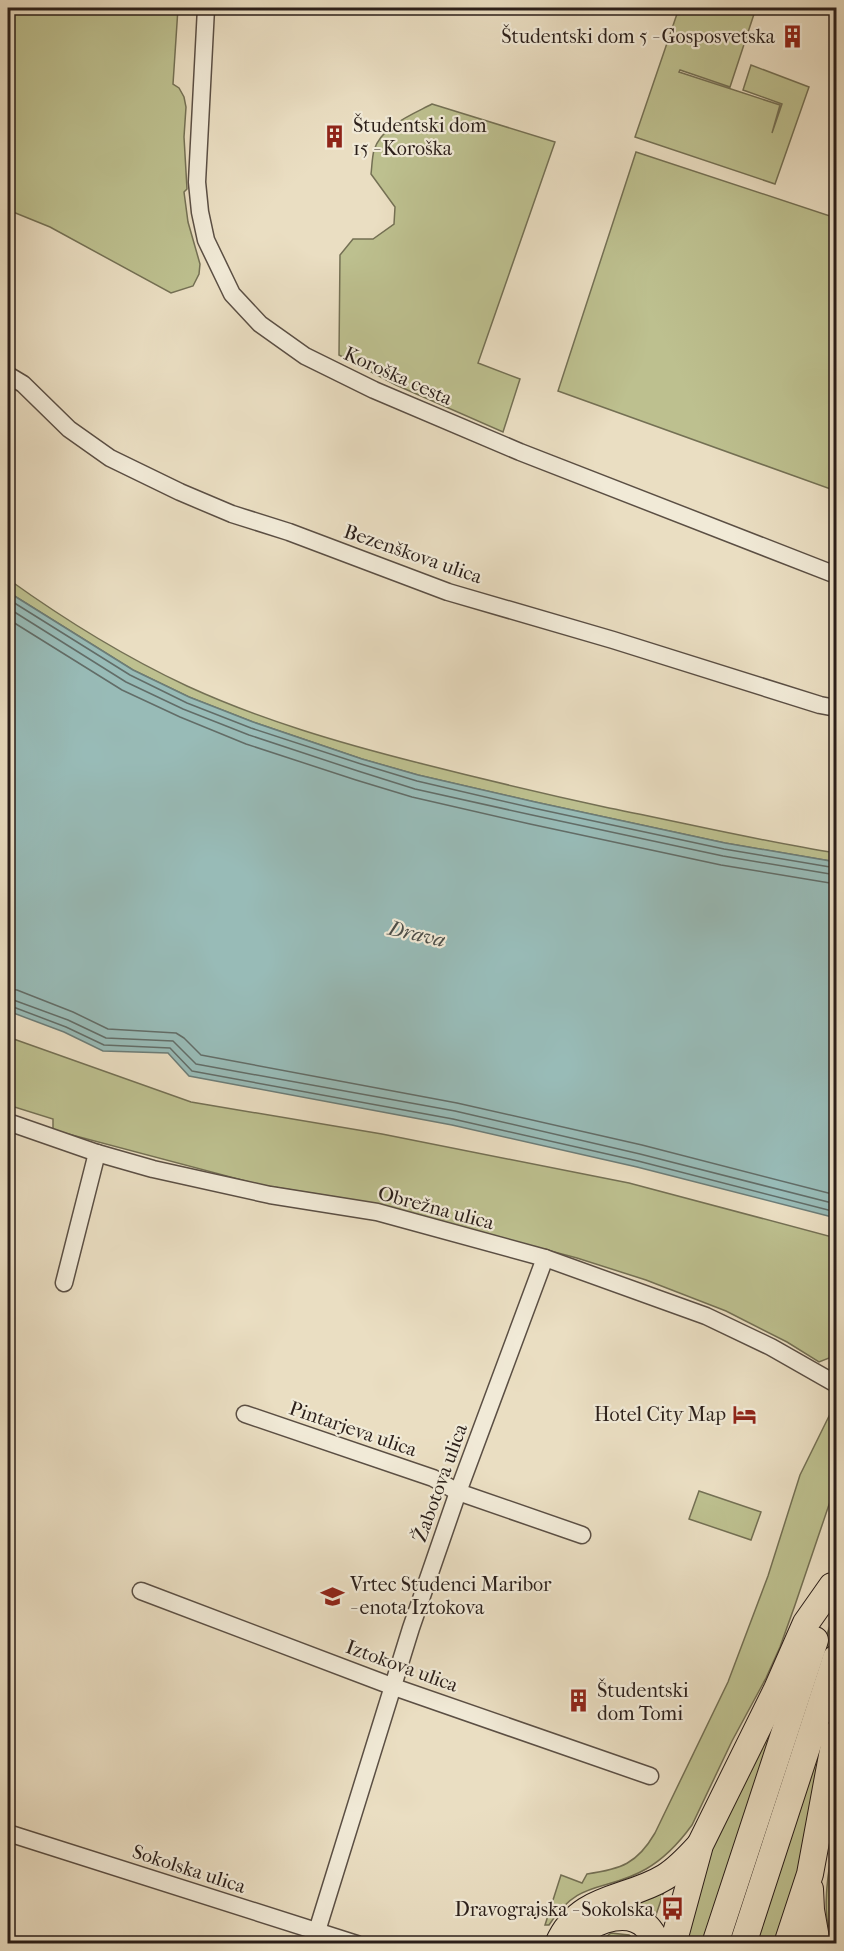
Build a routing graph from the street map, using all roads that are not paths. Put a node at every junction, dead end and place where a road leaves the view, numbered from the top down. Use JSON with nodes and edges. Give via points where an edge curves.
{"nodes":[{"id":1,"x":206,"y":8,"type":"edge"},
{"id":2,"x":8,"y":375,"type":"edge"},
{"id":3,"x":837,"y":575,"type":"edge"},
{"id":4,"x":837,"y":708,"type":"edge"},
{"id":5,"x":8,"y":1122,"type":"edge"},
{"id":6,"x":97,"y":1153,"type":"junction"},
{"id":7,"x":545,"y":1258,"type":"junction"},
{"id":8,"x":64,"y":1283,"type":"dead end"},
{"id":9,"x":837,"y":1384,"type":"edge"},
{"id":10,"x":245,"y":1414,"type":"dead end"},
{"id":11,"x":458,"y":1492,"type":"junction"},
{"id":12,"x":582,"y":1535,"type":"dead end"},
{"id":13,"x":834,"y":1580,"type":"edge"},
{"id":14,"x":141,"y":1591,"type":"dead end"},
{"id":15,"x":837,"y":1658,"type":"edge"},
{"id":16,"x":394,"y":1687,"type":"junction"},
{"id":17,"x":837,"y":1734,"type":"edge"},
{"id":18,"x":650,"y":1776,"type":"dead end"},
{"id":19,"x":8,"y":1833,"type":"edge"},
{"id":20,"x":700,"y":1845,"type":"junction"},
{"id":21,"x":810,"y":1874,"type":"junction"},
{"id":22,"x":317,"y":1931,"type":"junction"},
{"id":23,"x":357,"y":1944,"type":"edge"},
{"id":24,"x":558,"y":1944,"type":"edge"},
{"id":25,"x":574,"y":1944,"type":"edge"},
{"id":26,"x":658,"y":1944,"type":"edge"},
{"id":27,"x":673,"y":1944,"type":"edge"},
{"id":28,"x":715,"y":1944,"type":"edge"},
{"id":29,"x":743,"y":1944,"type":"edge"},
{"id":30,"x":787,"y":1944,"type":"edge"},
{"id":31,"x":817,"y":1944,"type":"edge"}],
"edges":[{"from":1,"to":3,"type":"street","name":"Koroška cesta","via":[[197,182],[200,212],[206,240],[232,294],[260,324],[304,356],[374,390],[520,452]]},
{"from":2,"to":4,"type":"street","name":"Bezenškova ulica","via":[[69,429],[110,458],[232,514],[448,591]]},
{"from":5,"to":6,"type":"street","name":"Obrežna ulica"},
{"from":6,"to":7,"type":"street","name":"Obrežna ulica","via":[[270,1195],[377,1212]]},
{"from":6,"to":8,"type":"street"},
{"from":7,"to":9,"type":"street","name":"Obrežna ulica","via":[[705,1316]]},
{"from":7,"to":11,"type":"street","name":"Žabotova ulica"},
{"from":10,"to":11,"type":"street","name":"Pintarjeva ulica","via":[[433,1478]]},
{"from":11,"to":12,"type":"street","name":"Pintarjeva ulica"},
{"from":11,"to":16,"type":"street","name":"Žabotova ulica"},
{"from":13,"to":20,"type":"main road","via":[[806,1623]]},
{"from":13,"to":28,"type":"main road"},
{"from":14,"to":16,"type":"street","name":"Iztokova ulica"},
{"from":15,"to":29,"type":"main road"},
{"from":16,"to":18,"type":"street","name":"Iztokova ulica"},
{"from":16,"to":22,"type":"street","name":"Žabotova ulica"},
{"from":17,"to":21,"type":"main road"},
{"from":19,"to":22,"type":"street","name":"Sokolska ulica"},
{"from":20,"to":24,"type":"main road","via":[[664,1877],[573,1918]]},
{"from":20,"to":27,"type":"main road"},
{"from":21,"to":30,"type":"main road"},
{"from":21,"to":31,"type":"main road"},
{"from":22,"to":23,"type":"street","name":"Sokolska ulica"},
{"from":25,"to":26,"type":"main road","via":[[586,1929],[608,1918],[635,1920],[647,1926]]}]}
